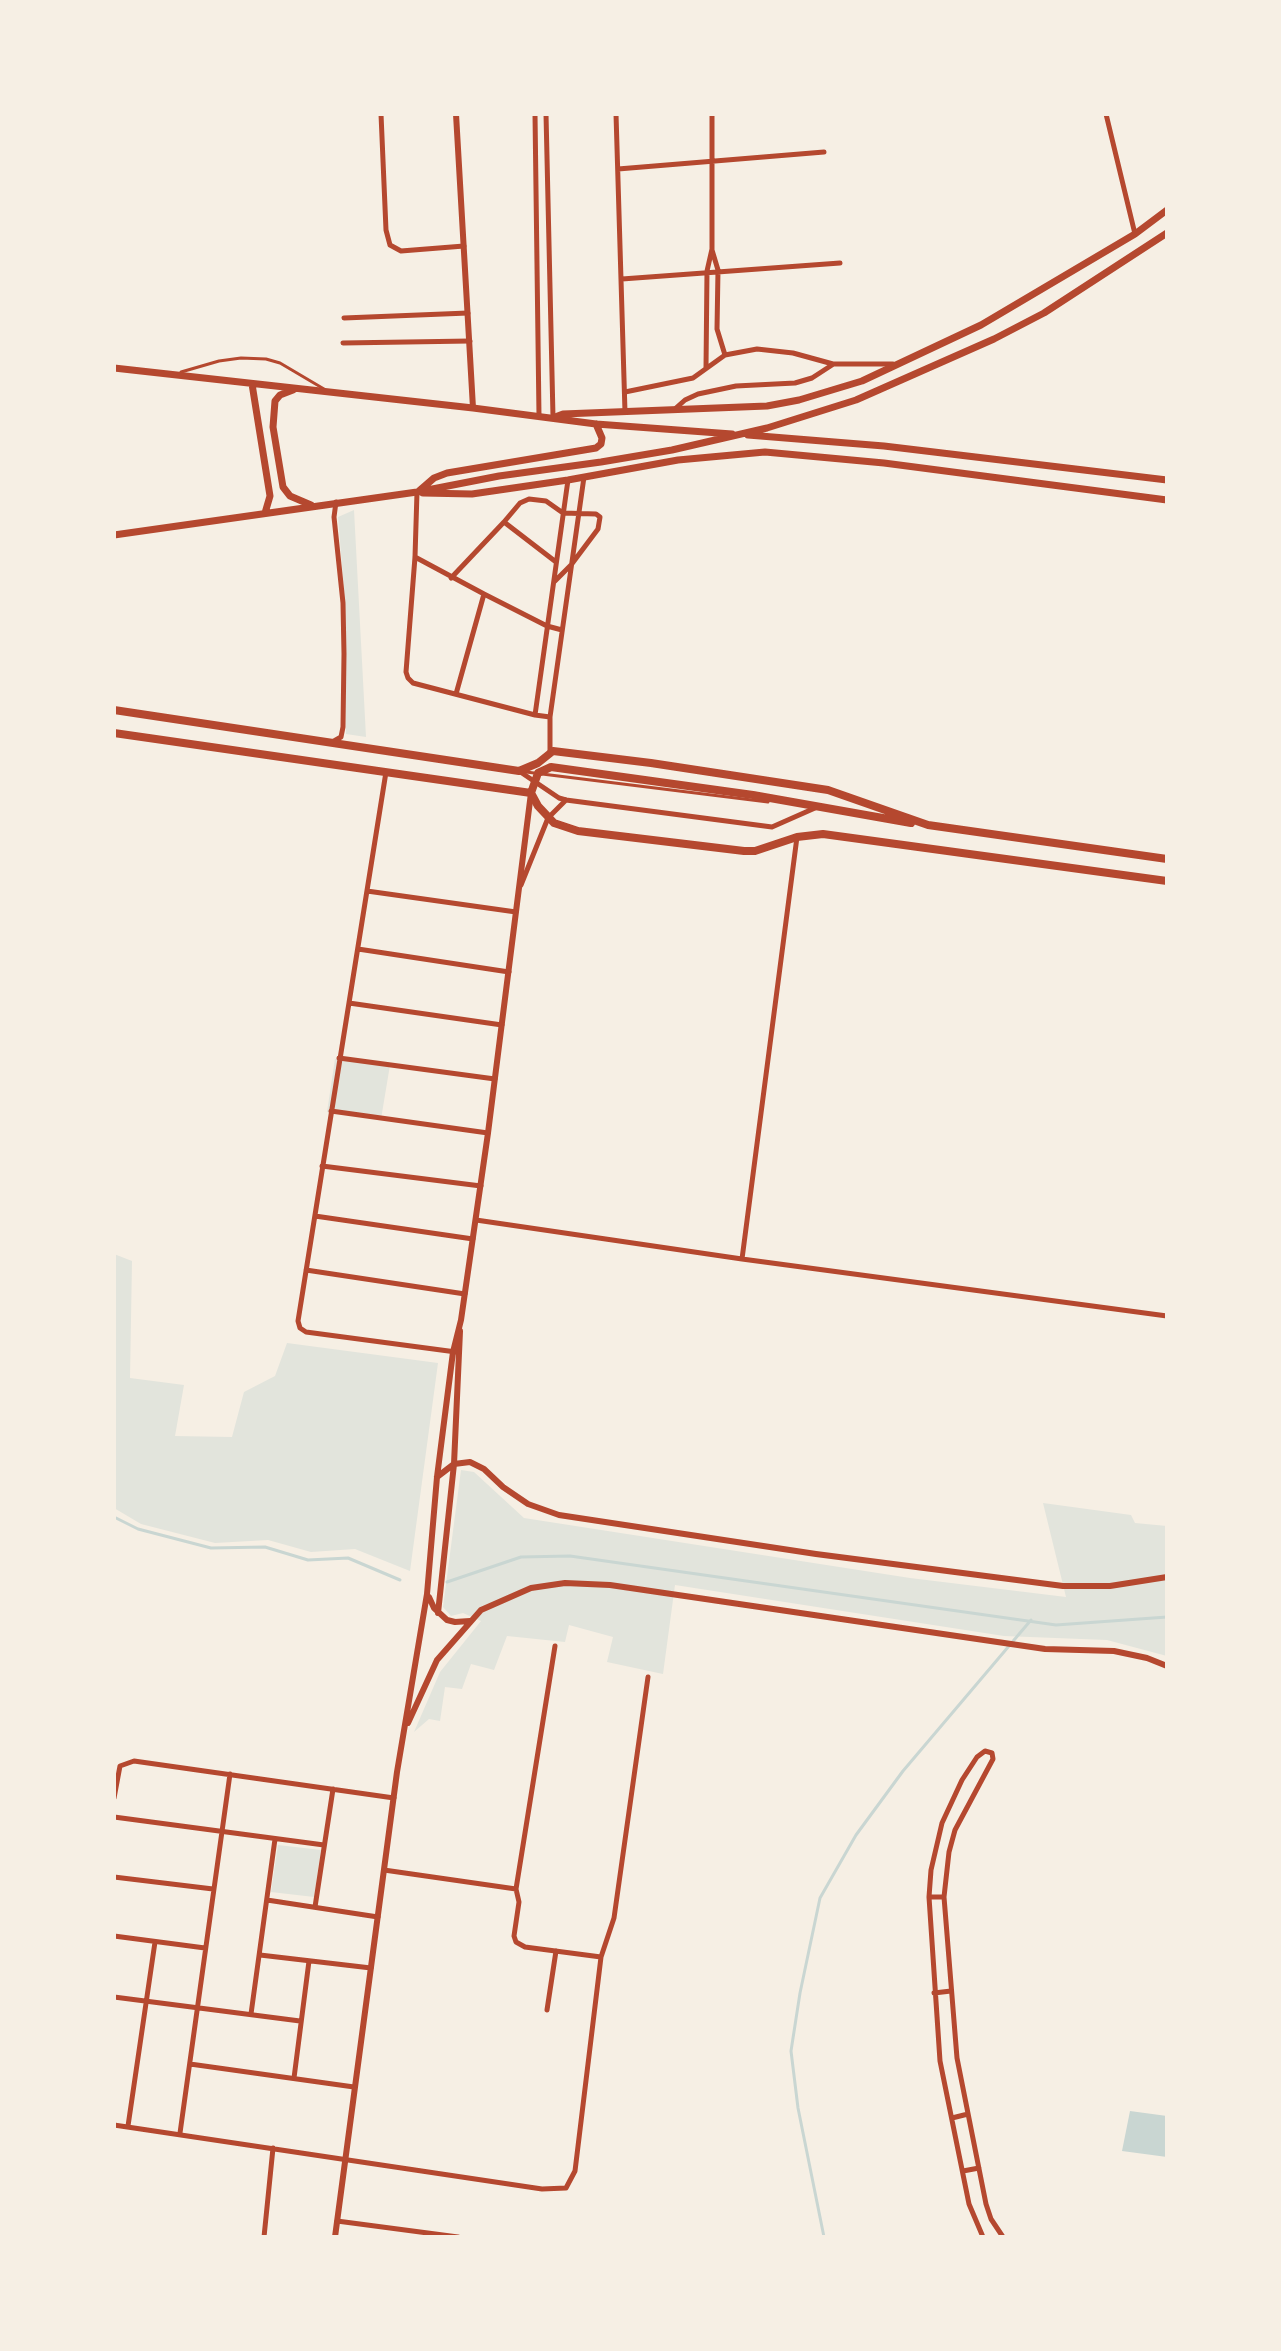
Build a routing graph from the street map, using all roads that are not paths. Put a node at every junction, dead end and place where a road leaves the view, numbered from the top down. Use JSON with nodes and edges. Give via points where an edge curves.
{"nodes":[{"id":1,"x":381,"y":114,"type":"edge"},
{"id":2,"x":456,"y":114,"type":"edge"},
{"id":3,"x":535,"y":114,"type":"edge"},
{"id":4,"x":546,"y":114,"type":"edge"},
{"id":5,"x":616,"y":114,"type":"edge"},
{"id":6,"x":712,"y":114,"type":"edge"},
{"id":7,"x":1106,"y":114,"type":"edge"},
{"id":8,"x":535,"y":133,"type":"junction"},
{"id":9,"x":547,"y":133,"type":"junction"},
{"id":10,"x":824,"y":152,"type":"dead end"},
{"id":11,"x":712,"y":160,"type":"junction"},
{"id":12,"x":618,"y":169,"type":"junction"},
{"id":13,"x":1167,"y":210,"type":"edge"},
{"id":14,"x":1167,"y":233,"type":"edge"},
{"id":15,"x":1135,"y":234,"type":"junction"},
{"id":16,"x":464,"y":246,"type":"junction"},
{"id":17,"x":712,"y":249,"type":"junction"},
{"id":18,"x":840,"y":263,"type":"dead end"},
{"id":19,"x":549,"y":269,"type":"junction"},
{"id":20,"x":538,"y":270,"type":"junction"},
{"id":21,"x":718,"y":270,"type":"junction"},
{"id":22,"x":707,"y":271,"type":"junction"},
{"id":23,"x":621,"y":279,"type":"junction"},
{"id":24,"x":468,"y":313,"type":"junction"},
{"id":25,"x":344,"y":318,"type":"dead end"},
{"id":26,"x":470,"y":341,"type":"junction"},
{"id":27,"x":343,"y":343,"type":"dead end"},
{"id":28,"x":725,"y":355,"type":"junction"},
{"id":29,"x":833,"y":364,"type":"junction"},
{"id":30,"x":902,"y":364,"type":"junction"},
{"id":31,"x":114,"y":368,"type":"edge"},
{"id":32,"x":706,"y":368,"type":"junction"},
{"id":33,"x":172,"y":376,"type":"junction"},
{"id":34,"x":252,"y":384,"type":"junction"},
{"id":35,"x":295,"y":390,"type":"junction"},
{"id":36,"x":540,"y":392,"type":"junction"},
{"id":37,"x":625,"y":392,"type":"junction"},
{"id":38,"x":330,"y":393,"type":"junction"},
{"id":39,"x":552,"y":393,"type":"junction"},
{"id":40,"x":473,"y":408,"type":"junction"},
{"id":41,"x":673,"y":410,"type":"junction"},
{"id":42,"x":625,"y":413,"type":"junction"},
{"id":43,"x":539,"y":416,"type":"junction"},
{"id":44,"x":553,"y":417,"type":"junction"},
{"id":45,"x":596,"y":424,"type":"junction"},
{"id":46,"x":584,"y":477,"type":"junction"},
{"id":47,"x":568,"y":480,"type":"junction"},
{"id":48,"x":1167,"y":480,"type":"edge"},
{"id":49,"x":417,"y":492,"type":"junction"},
{"id":50,"x":1167,"y":500,"type":"edge"},
{"id":51,"x":336,"y":502,"type":"junction"},
{"id":52,"x":314,"y":506,"type":"junction"},
{"id":53,"x":265,"y":513,"type":"junction"},
{"id":54,"x":563,"y":513,"type":"junction"},
{"id":55,"x":579,"y":513,"type":"junction"},
{"id":56,"x":504,"y":522,"type":"junction"},
{"id":57,"x":114,"y":535,"type":"edge"},
{"id":58,"x":415,"y":557,"type":"junction"},
{"id":59,"x":556,"y":562,"type":"junction"},
{"id":60,"x":571,"y":565,"type":"junction"},
{"id":61,"x":451,"y":578,"type":"junction"},
{"id":62,"x":554,"y":582,"type":"junction"},
{"id":63,"x":484,"y":594,"type":"junction"},
{"id":64,"x":547,"y":626,"type":"junction"},
{"id":65,"x":562,"y":630,"type":"junction"},
{"id":66,"x":456,"y":694,"type":"junction"},
{"id":67,"x":114,"y":710,"type":"edge"},
{"id":68,"x":535,"y":715,"type":"junction"},
{"id":69,"x":550,"y":717,"type":"junction"},
{"id":70,"x":114,"y":733,"type":"edge"},
{"id":71,"x":333,"y":742,"type":"junction"},
{"id":72,"x":550,"y":753,"type":"junction"},
{"id":73,"x":519,"y":771,"type":"junction"},
{"id":74,"x":386,"y":772,"type":"junction"},
{"id":75,"x":536,"y":777,"type":"junction"},
{"id":76,"x":531,"y":793,"type":"junction"},
{"id":77,"x":566,"y":800,"type":"junction"},
{"id":78,"x":816,"y":808,"type":"junction"},
{"id":79,"x":548,"y":818,"type":"junction"},
{"id":80,"x":928,"y":825,"type":"junction"},
{"id":81,"x":797,"y":837,"type":"junction"},
{"id":82,"x":1167,"y":859,"type":"edge"},
{"id":83,"x":1167,"y":881,"type":"edge"},
{"id":84,"x":367,"y":891,"type":"junction"},
{"id":85,"x":519,"y":892,"type":"junction"},
{"id":86,"x":516,"y":912,"type":"junction"},
{"id":87,"x":358,"y":949,"type":"junction"},
{"id":88,"x":509,"y":972,"type":"junction"},
{"id":89,"x":349,"y":1003,"type":"junction"},
{"id":90,"x":502,"y":1025,"type":"junction"},
{"id":91,"x":339,"y":1058,"type":"junction"},
{"id":92,"x":495,"y":1079,"type":"junction"},
{"id":93,"x":331,"y":1111,"type":"junction"},
{"id":94,"x":488,"y":1133,"type":"junction"},
{"id":95,"x":322,"y":1166,"type":"junction"},
{"id":96,"x":481,"y":1186,"type":"junction"},
{"id":97,"x":315,"y":1216,"type":"junction"},
{"id":98,"x":476,"y":1220,"type":"junction"},
{"id":99,"x":473,"y":1239,"type":"junction"},
{"id":100,"x":742,"y":1259,"type":"junction"},
{"id":101,"x":306,"y":1270,"type":"junction"},
{"id":102,"x":465,"y":1294,"type":"junction"},
{"id":103,"x":1167,"y":1316,"type":"edge"},
{"id":104,"x":457,"y":1353,"type":"junction"},
{"id":105,"x":454,"y":1464,"type":"junction"},
{"id":106,"x":437,"y":1477,"type":"junction"},
{"id":107,"x":1167,"y":1577,"type":"edge"},
{"id":108,"x":427,"y":1594,"type":"junction"},
{"id":109,"x":438,"y":1613,"type":"junction"},
{"id":110,"x":470,"y":1621,"type":"junction"},
{"id":111,"x":555,"y":1646,"type":"dead end"},
{"id":112,"x":1167,"y":1666,"type":"edge"},
{"id":113,"x":648,"y":1677,"type":"dead end"},
{"id":114,"x":404,"y":1734,"type":"junction"},
{"id":115,"x":230,"y":1774,"type":"junction"},
{"id":116,"x":333,"y":1789,"type":"junction"},
{"id":117,"x":114,"y":1798,"type":"edge"},
{"id":118,"x":394,"y":1798,"type":"junction"},
{"id":119,"x":114,"y":1817,"type":"edge"},
{"id":120,"x":221,"y":1832,"type":"junction"},
{"id":121,"x":275,"y":1839,"type":"junction"},
{"id":122,"x":324,"y":1845,"type":"junction"},
{"id":123,"x":384,"y":1870,"type":"junction"},
{"id":124,"x":114,"y":1877,"type":"edge"},
{"id":125,"x":213,"y":1889,"type":"junction"},
{"id":126,"x":516,"y":1889,"type":"junction"},
{"id":127,"x":929,"y":1897,"type":"junction"},
{"id":128,"x":944,"y":1897,"type":"junction"},
{"id":129,"x":267,"y":1900,"type":"junction"},
{"id":130,"x":315,"y":1907,"type":"junction"},
{"id":131,"x":378,"y":1917,"type":"junction"},
{"id":132,"x":114,"y":1936,"type":"edge"},
{"id":133,"x":155,"y":1942,"type":"junction"},
{"id":134,"x":205,"y":1948,"type":"junction"},
{"id":135,"x":556,"y":1951,"type":"junction"},
{"id":136,"x":260,"y":1955,"type":"junction"},
{"id":137,"x":601,"y":1957,"type":"junction"},
{"id":138,"x":309,"y":1961,"type":"junction"},
{"id":139,"x":371,"y":1968,"type":"junction"},
{"id":140,"x":951,"y":1991,"type":"junction"},
{"id":141,"x":934,"y":1993,"type":"junction"},
{"id":142,"x":114,"y":1997,"type":"edge"},
{"id":143,"x":147,"y":2001,"type":"junction"},
{"id":144,"x":197,"y":2008,"type":"junction"},
{"id":145,"x":547,"y":2010,"type":"dead end"},
{"id":146,"x":251,"y":2014,"type":"junction"},
{"id":147,"x":300,"y":2021,"type":"junction"},
{"id":148,"x":190,"y":2064,"type":"junction"},
{"id":149,"x":294,"y":2078,"type":"junction"},
{"id":150,"x":354,"y":2087,"type":"junction"},
{"id":151,"x":968,"y":2114,"type":"junction"},
{"id":152,"x":952,"y":2118,"type":"junction"},
{"id":153,"x":114,"y":2125,"type":"edge"},
{"id":154,"x":128,"y":2126,"type":"junction"},
{"id":155,"x":180,"y":2133,"type":"junction"},
{"id":156,"x":273,"y":2148,"type":"junction"},
{"id":157,"x":344,"y":2158,"type":"junction"},
{"id":158,"x":979,"y":2168,"type":"junction"},
{"id":159,"x":963,"y":2171,"type":"junction"},
{"id":160,"x":337,"y":2221,"type":"junction"},
{"id":161,"x":264,"y":2237,"type":"edge"},
{"id":162,"x":335,"y":2237,"type":"edge"},
{"id":163,"x":458,"y":2237,"type":"edge"},
{"id":164,"x":983,"y":2237,"type":"edge"},
{"id":165,"x":1003,"y":2237,"type":"edge"}],
"edges":[{"from":1,"to":16,"type":"street","via":[[390,245],[401,251]]},
{"from":2,"to":16,"type":"street"},
{"from":3,"to":8,"type":"street"},
{"from":4,"to":9,"type":"street"},
{"from":5,"to":12,"type":"street"},
{"from":6,"to":11,"type":"street"},
{"from":7,"to":15,"type":"street"},
{"from":8,"to":9,"type":"street"},
{"from":8,"to":20,"type":"street"},
{"from":9,"to":19,"type":"street"},
{"from":10,"to":11,"type":"street"},
{"from":11,"to":12,"type":"street"},
{"from":11,"to":17,"type":"street"},
{"from":12,"to":23,"type":"street"},
{"from":13,"to":15,"type":"main road"},
{"from":14,"to":49,"type":"main road","via":[[1044,313],[856,400],[672,450]]},
{"from":15,"to":30,"type":"main road","via":[[981,325]]},
{"from":16,"to":24,"type":"street"},
{"from":17,"to":21,"type":"street"},
{"from":17,"to":22,"type":"street"},
{"from":18,"to":21,"type":"street"},
{"from":19,"to":20,"type":"street"},
{"from":19,"to":39,"type":"street"},
{"from":20,"to":36,"type":"street"},
{"from":21,"to":22,"type":"street"},
{"from":21,"to":28,"type":"street","via":[[717,329]]},
{"from":22,"to":23,"type":"street"},
{"from":22,"to":32,"type":"street"},
{"from":23,"to":37,"type":"street"},
{"from":24,"to":25,"type":"street"},
{"from":24,"to":26,"type":"street"},
{"from":26,"to":27,"type":"street"},
{"from":26,"to":40,"type":"street"},
{"from":28,"to":29,"type":"street","via":[[775,350]]},
{"from":28,"to":32,"type":"street"},
{"from":29,"to":30,"type":"street"},
{"from":29,"to":41,"type":"street","via":[[795,383],[698,394]]},
{"from":30,"to":41,"type":"main road","via":[[799,400]]},
{"from":31,"to":33,"type":"main road"},
{"from":32,"to":37,"type":"street","via":[[683,381]]},
{"from":33,"to":34,"type":"main road"},
{"from":33,"to":38,"type":"lane","via":[[219,361],[266,359]]},
{"from":34,"to":35,"type":"main road"},
{"from":34,"to":53,"type":"main road","via":[[270,496]]},
{"from":35,"to":38,"type":"main road"},
{"from":35,"to":52,"type":"main road","via":[[275,401],[273,427],[283,487],[290,496]]},
{"from":36,"to":39,"type":"street"},
{"from":36,"to":43,"type":"street"},
{"from":37,"to":42,"type":"street"},
{"from":38,"to":40,"type":"main road"},
{"from":39,"to":44,"type":"street"},
{"from":40,"to":43,"type":"main road"},
{"from":41,"to":42,"type":"main road"},
{"from":42,"to":44,"type":"main road"},
{"from":43,"to":44,"type":"main road"},
{"from":44,"to":45,"type":"main road"},
{"from":45,"to":48,"type":"main road","via":[[884,446]]},
{"from":45,"to":49,"type":"main road","via":[[602,438],[596,448],[447,473]]},
{"from":46,"to":47,"type":"main road"},
{"from":46,"to":50,"type":"main road","via":[[765,452]]},
{"from":46,"to":55,"type":"street"},
{"from":47,"to":49,"type":"main road","via":[[458,495]]},
{"from":47,"to":54,"type":"street"},
{"from":49,"to":51,"type":"main road"},
{"from":49,"to":58,"type":"street"},
{"from":51,"to":52,"type":"main road"},
{"from":51,"to":71,"type":"street","via":[[344,683],[343,727]]},
{"from":52,"to":53,"type":"main road"},
{"from":53,"to":57,"type":"main road"},
{"from":54,"to":55,"type":"street"},
{"from":54,"to":56,"type":"street","via":[[546,501],[529,499]]},
{"from":54,"to":59,"type":"street"},
{"from":55,"to":60,"type":"street"},
{"from":55,"to":60,"type":"street","via":[[596,514],[601,524]]},
{"from":56,"to":59,"type":"street"},
{"from":56,"to":61,"type":"street"},
{"from":58,"to":61,"type":"street"},
{"from":58,"to":66,"type":"street","via":[[406,672],[413,683]]},
{"from":59,"to":62,"type":"street"},
{"from":60,"to":62,"type":"street"},
{"from":60,"to":65,"type":"street"},
{"from":61,"to":63,"type":"street"},
{"from":62,"to":64,"type":"street"},
{"from":63,"to":64,"type":"street"},
{"from":63,"to":66,"type":"street"},
{"from":64,"to":65,"type":"street"},
{"from":64,"to":68,"type":"street"},
{"from":65,"to":69,"type":"street"},
{"from":66,"to":68,"type":"street"},
{"from":67,"to":71,"type":"highway"},
{"from":68,"to":69,"type":"street"},
{"from":69,"to":72,"type":"street"},
{"from":70,"to":74,"type":"highway"},
{"from":71,"to":73,"type":"highway"},
{"from":72,"to":73,"type":"highway"},
{"from":72,"to":80,"type":"highway","via":[[828,790]]},
{"from":73,"to":75,"type":"street"},
{"from":74,"to":76,"type":"highway"},
{"from":74,"to":84,"type":"street"},
{"from":75,"to":76,"type":"highway"},
{"from":75,"to":77,"type":"street"},
{"from":75,"to":78,"type":"highway","via":[[551,767]]},
{"from":76,"to":79,"type":"highway"},
{"from":76,"to":85,"type":"street"},
{"from":77,"to":78,"type":"street","via":[[772,827]]},
{"from":77,"to":79,"type":"street"},
{"from":78,"to":80,"type":"highway"},
{"from":79,"to":81,"type":"highway","via":[[578,831],[744,851]]},
{"from":79,"to":85,"type":"street"},
{"from":80,"to":82,"type":"highway"},
{"from":81,"to":83,"type":"highway","via":[[823,834]]},
{"from":81,"to":100,"type":"street"},
{"from":84,"to":86,"type":"street"},
{"from":84,"to":87,"type":"street"},
{"from":85,"to":86,"type":"street"},
{"from":86,"to":88,"type":"street"},
{"from":87,"to":88,"type":"street"},
{"from":87,"to":89,"type":"street"},
{"from":88,"to":90,"type":"street"},
{"from":89,"to":90,"type":"street"},
{"from":89,"to":91,"type":"street"},
{"from":90,"to":92,"type":"street"},
{"from":91,"to":92,"type":"street"},
{"from":91,"to":93,"type":"street"},
{"from":92,"to":94,"type":"street"},
{"from":93,"to":94,"type":"street"},
{"from":93,"to":95,"type":"street"},
{"from":94,"to":96,"type":"street"},
{"from":95,"to":96,"type":"street"},
{"from":95,"to":97,"type":"street"},
{"from":96,"to":98,"type":"street"},
{"from":97,"to":99,"type":"street"},
{"from":97,"to":101,"type":"street"},
{"from":98,"to":99,"type":"street"},
{"from":98,"to":100,"type":"street"},
{"from":99,"to":102,"type":"street"},
{"from":100,"to":103,"type":"street"},
{"from":101,"to":102,"type":"street"},
{"from":101,"to":104,"type":"street","via":[[298,1321],[306,1332]]},
{"from":102,"to":104,"type":"street"},
{"from":104,"to":105,"type":"street"},
{"from":104,"to":106,"type":"street"},
{"from":105,"to":106,"type":"street"},
{"from":105,"to":107,"type":"street","via":[[478,1464],[542,1510],[599,1522],[1063,1586],[1110,1586]]},
{"from":105,"to":109,"type":"street"},
{"from":106,"to":108,"type":"street"},
{"from":108,"to":109,"type":"street"},
{"from":108,"to":114,"type":"street"},
{"from":109,"to":110,"type":"street","via":[[455,1622]]},
{"from":110,"to":112,"type":"street","via":[[496,1602],[531,1588],[585,1582],[1045,1649],[1114,1651]]},
{"from":110,"to":114,"type":"street","via":[[437,1660]]},
{"from":111,"to":126,"type":"street"},
{"from":113,"to":137,"type":"street","via":[[614,1918]]},
{"from":114,"to":118,"type":"street"},
{"from":115,"to":116,"type":"street"},
{"from":115,"to":117,"type":"street","via":[[122,1763]]},
{"from":115,"to":120,"type":"street"},
{"from":116,"to":118,"type":"street"},
{"from":116,"to":122,"type":"street"},
{"from":118,"to":123,"type":"street"},
{"from":119,"to":120,"type":"street"},
{"from":120,"to":121,"type":"street"},
{"from":120,"to":125,"type":"street"},
{"from":121,"to":122,"type":"street"},
{"from":121,"to":129,"type":"street"},
{"from":122,"to":130,"type":"street"},
{"from":123,"to":126,"type":"street"},
{"from":123,"to":131,"type":"street"},
{"from":124,"to":125,"type":"street"},
{"from":125,"to":134,"type":"street"},
{"from":126,"to":135,"type":"street","via":[[516,1942]]},
{"from":127,"to":128,"type":"street"},
{"from":127,"to":128,"type":"street","via":[[942,1823],[977,1757],[990,1751],[992,1763],[955,1830]]},
{"from":127,"to":141,"type":"street"},
{"from":128,"to":140,"type":"street"},
{"from":129,"to":130,"type":"street"},
{"from":129,"to":136,"type":"street"},
{"from":130,"to":131,"type":"street"},
{"from":131,"to":139,"type":"street"},
{"from":132,"to":133,"type":"street"},
{"from":133,"to":134,"type":"street"},
{"from":133,"to":143,"type":"street"},
{"from":134,"to":144,"type":"street"},
{"from":135,"to":137,"type":"street"},
{"from":135,"to":145,"type":"street"},
{"from":136,"to":138,"type":"street"},
{"from":136,"to":146,"type":"street"},
{"from":137,"to":157,"type":"street","via":[[575,2171],[566,2188],[542,2189]]},
{"from":138,"to":139,"type":"street"},
{"from":138,"to":147,"type":"street"},
{"from":139,"to":150,"type":"street"},
{"from":140,"to":141,"type":"street"},
{"from":140,"to":151,"type":"street"},
{"from":141,"to":152,"type":"street"},
{"from":142,"to":143,"type":"street"},
{"from":143,"to":144,"type":"street"},
{"from":143,"to":154,"type":"street"},
{"from":144,"to":146,"type":"street"},
{"from":144,"to":148,"type":"street"},
{"from":146,"to":147,"type":"street"},
{"from":147,"to":149,"type":"street"},
{"from":148,"to":149,"type":"street"},
{"from":148,"to":155,"type":"street"},
{"from":149,"to":150,"type":"street"},
{"from":150,"to":157,"type":"street"},
{"from":151,"to":152,"type":"street"},
{"from":151,"to":158,"type":"street"},
{"from":152,"to":159,"type":"street"},
{"from":153,"to":154,"type":"street"},
{"from":154,"to":155,"type":"street"},
{"from":155,"to":156,"type":"street"},
{"from":156,"to":157,"type":"street"},
{"from":156,"to":161,"type":"street"},
{"from":157,"to":160,"type":"street"},
{"from":158,"to":159,"type":"street"},
{"from":158,"to":165,"type":"street","via":[[991,2219]]},
{"from":159,"to":164,"type":"street"},
{"from":160,"to":162,"type":"street"},
{"from":160,"to":163,"type":"street"}]}
